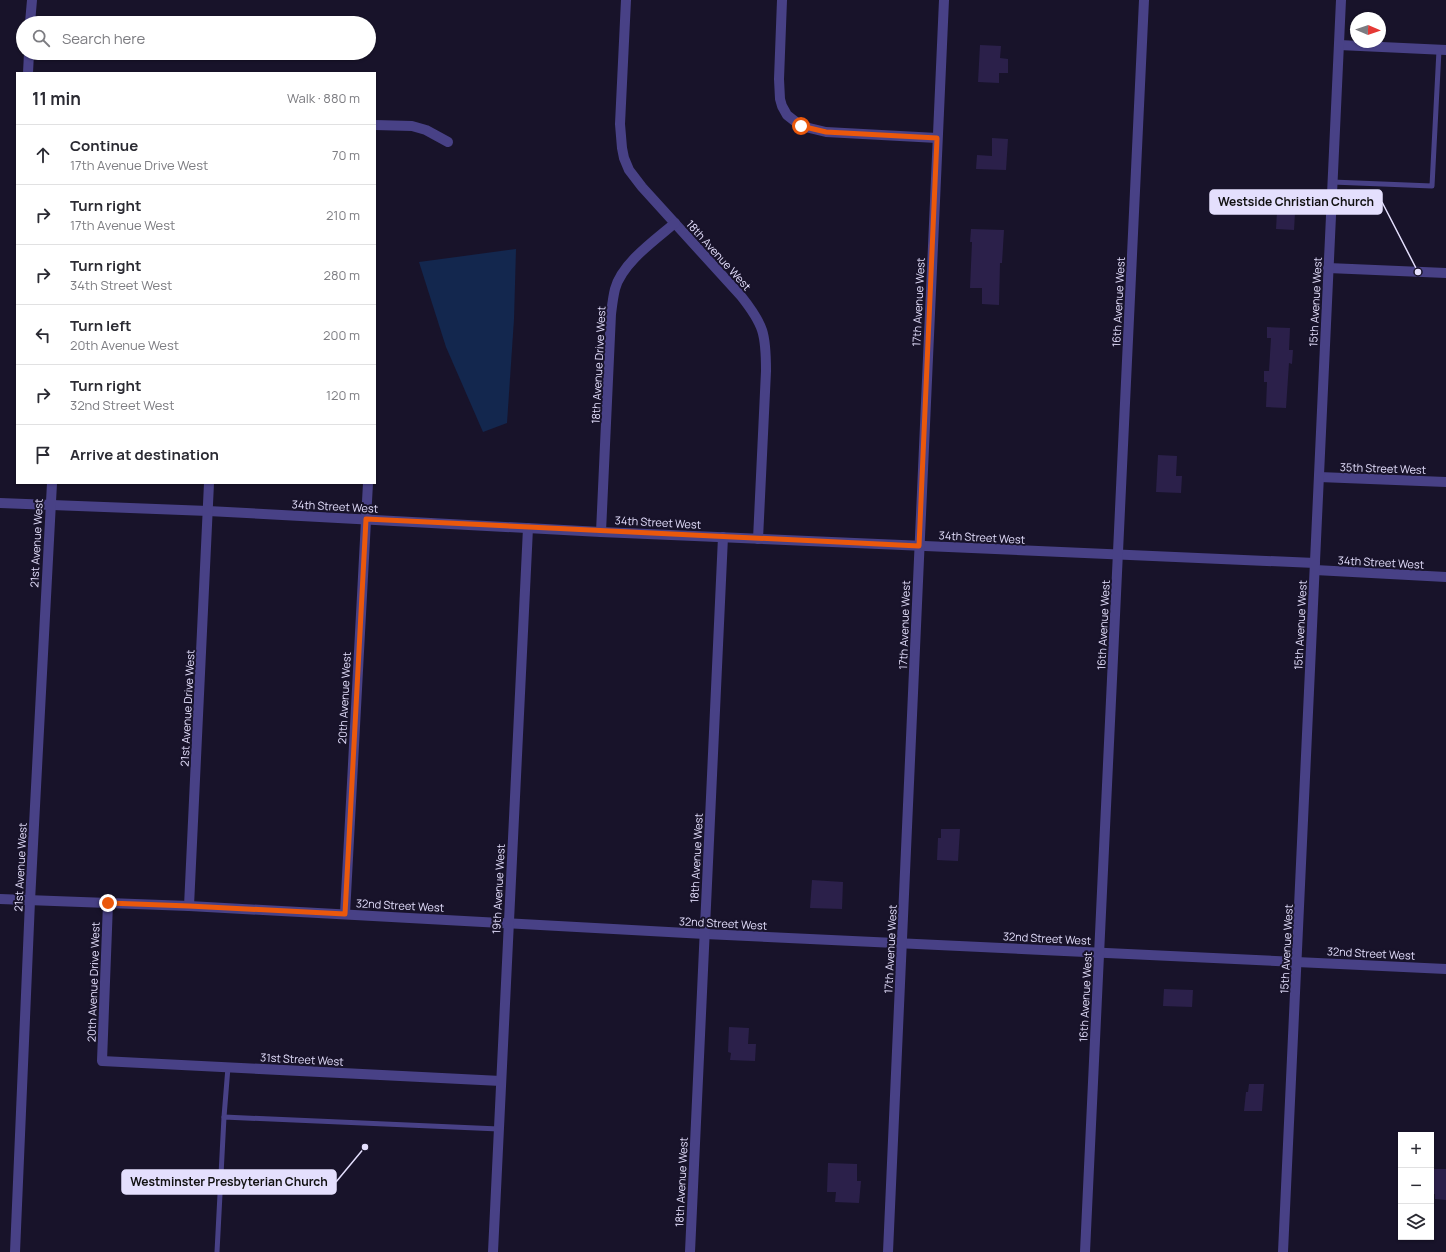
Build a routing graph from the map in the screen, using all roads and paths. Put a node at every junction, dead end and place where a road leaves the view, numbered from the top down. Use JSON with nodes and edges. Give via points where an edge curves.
{"nodes":[{"id":1,"x":32,"y":0,"type":"edge"},
{"id":2,"x":626,"y":0,"type":"edge"},
{"id":3,"x":782,"y":0,"type":"edge"},
{"id":4,"x":944,"y":0,"type":"edge"},
{"id":5,"x":1144,"y":0,"type":"edge"},
{"id":6,"x":1341,"y":0,"type":"edge"},
{"id":7,"x":31,"y":16,"type":"edge"},
{"id":8,"x":1339,"y":45,"type":"junction"},
{"id":9,"x":1443,"y":50,"type":"edge"},
{"id":10,"x":29,"y":60,"type":"edge"},
{"id":11,"x":28,"y":72,"type":"edge"},
{"id":12,"x":376,"y":124,"type":"edge"},
{"id":13,"x":937,"y":138,"type":"junction"},
{"id":14,"x":448,"y":142,"type":"dead end"},
{"id":15,"x":1332,"y":182,"type":"junction"},
{"id":16,"x":675,"y":223,"type":"junction"},
{"id":17,"x":1328,"y":268,"type":"junction"},
{"id":18,"x":1446,"y":273,"type":"edge"},
{"id":19,"x":1319,"y":477,"type":"junction"},
{"id":20,"x":1446,"y":482,"type":"edge"},
{"id":21,"x":52,"y":484,"type":"edge"},
{"id":22,"x":209,"y":484,"type":"edge"},
{"id":23,"x":368,"y":484,"type":"edge"},
{"id":24,"x":0,"y":503,"type":"edge"},
{"id":25,"x":50,"y":505,"type":"junction"},
{"id":26,"x":208,"y":511,"type":"junction"},
{"id":27,"x":366,"y":519,"type":"junction"},
{"id":28,"x":528,"y":528,"type":"junction"},
{"id":29,"x":601,"y":532,"type":"junction"},
{"id":30,"x":723,"y":537,"type":"junction"},
{"id":31,"x":758,"y":539,"type":"junction"},
{"id":32,"x":919,"y":546,"type":"junction"},
{"id":33,"x":1119,"y":555,"type":"junction"},
{"id":34,"x":1315,"y":566,"type":"junction"},
{"id":35,"x":1446,"y":577,"type":"edge"},
{"id":36,"x":0,"y":899,"type":"edge"},
{"id":37,"x":30,"y":901,"type":"junction"},
{"id":38,"x":108,"y":903,"type":"junction"},
{"id":39,"x":189,"y":906,"type":"junction"},
{"id":40,"x":345,"y":914,"type":"junction"},
{"id":41,"x":508,"y":924,"type":"junction"},
{"id":42,"x":705,"y":934,"type":"junction"},
{"id":43,"x":902,"y":943,"type":"junction"},
{"id":44,"x":1099,"y":952,"type":"junction"},
{"id":45,"x":1297,"y":962,"type":"junction"},
{"id":46,"x":1446,"y":969,"type":"edge"},
{"id":47,"x":102,"y":1061,"type":"joint"},
{"id":48,"x":228,"y":1067,"type":"junction"},
{"id":49,"x":501,"y":1081,"type":"junction"},
{"id":50,"x":224,"y":1118,"type":"junction"},
{"id":51,"x":499,"y":1129,"type":"junction"},
{"id":52,"x":15,"y":1252,"type":"edge"},
{"id":53,"x":217,"y":1252,"type":"edge"},
{"id":54,"x":493,"y":1252,"type":"edge"},
{"id":55,"x":690,"y":1252,"type":"edge"},
{"id":56,"x":888,"y":1252,"type":"edge"},
{"id":57,"x":1085,"y":1252,"type":"edge"},
{"id":58,"x":1283,"y":1252,"type":"edge"}],
"edges":[{"from":1,"to":7,"type":"street"},
{"from":2,"to":16,"type":"street","name":"18th Avenue West","via":[[620,124],[624,158],[629,170]]},
{"from":3,"to":13,"type":"street","via":[[778,79],[780,99],[792,121],[805,128],[826,132]]},
{"from":4,"to":13,"type":"street","name":"17th Avenue West"},
{"from":5,"to":33,"type":"street","name":"16th Avenue West"},
{"from":6,"to":8,"type":"street","name":"15th Avenue West"},
{"from":8,"to":9,"type":"street"},
{"from":8,"to":15,"type":"street","name":"15th Avenue West"},
{"from":9,"to":15,"type":"lane","via":[[1432,186]]},
{"from":10,"to":11,"type":"street"},
{"from":12,"to":14,"type":"street","via":[[412,126],[426,130]]},
{"from":13,"to":32,"type":"street","name":"17th Avenue West"},
{"from":15,"to":17,"type":"street","name":"15th Avenue West"},
{"from":16,"to":29,"type":"street","name":"18th Avenue Drive West","via":[[634,259],[623,273],[615,290],[611,314]]},
{"from":16,"to":31,"type":"street","name":"18th Avenue West","via":[[746,302],[763,331],[766,371]]},
{"from":17,"to":18,"type":"street"},
{"from":17,"to":19,"type":"street","name":"15th Avenue West"},
{"from":19,"to":20,"type":"street","name":"35th Street West"},
{"from":19,"to":34,"type":"street","name":"15th Avenue West"},
{"from":21,"to":25,"type":"street","name":"21st Avenue West"},
{"from":22,"to":26,"type":"street"},
{"from":23,"to":27,"type":"street","name":"20th Avenue West"},
{"from":24,"to":25,"type":"street","name":"34th Street West"},
{"from":25,"to":26,"type":"street","name":"34th Street West"},
{"from":25,"to":37,"type":"street","name":"21st Avenue West"},
{"from":26,"to":27,"type":"street","name":"34th Street West"},
{"from":26,"to":39,"type":"street","name":"21st Avenue Drive West"},
{"from":27,"to":28,"type":"street","name":"34th Street West"},
{"from":27,"to":40,"type":"street","name":"20th Avenue West"},
{"from":28,"to":29,"type":"street","name":"34th Street West"},
{"from":28,"to":41,"type":"street","name":"19th Avenue West"},
{"from":29,"to":30,"type":"street","name":"34th Street West"},
{"from":30,"to":31,"type":"street","name":"34th Street West"},
{"from":30,"to":42,"type":"street","name":"18th Avenue West"},
{"from":31,"to":32,"type":"street","name":"34th Street West"},
{"from":32,"to":33,"type":"street","name":"34th Street West"},
{"from":32,"to":43,"type":"street","name":"17th Avenue West"},
{"from":33,"to":34,"type":"street","name":"34th Street West"},
{"from":33,"to":44,"type":"street","name":"16th Avenue West"},
{"from":34,"to":35,"type":"street","name":"34th Street West"},
{"from":34,"to":45,"type":"street","name":"15th Avenue West"},
{"from":36,"to":37,"type":"street","name":"32nd Street West"},
{"from":37,"to":38,"type":"street","name":"32nd Street West"},
{"from":37,"to":52,"type":"street","name":"21st Avenue West"},
{"from":38,"to":39,"type":"street","name":"32nd Street West"},
{"from":38,"to":47,"type":"street","name":"20th Avenue Drive West"},
{"from":39,"to":40,"type":"street","name":"32nd Street West"},
{"from":40,"to":41,"type":"street","name":"32nd Street West"},
{"from":41,"to":42,"type":"street","name":"32nd Street West"},
{"from":41,"to":49,"type":"street","name":"19th Avenue West"},
{"from":42,"to":43,"type":"street","name":"32nd Street West"},
{"from":42,"to":55,"type":"street","name":"18th Avenue West"},
{"from":43,"to":44,"type":"street","name":"32nd Street West"},
{"from":43,"to":56,"type":"street","name":"17th Avenue West"},
{"from":44,"to":45,"type":"street","name":"32nd Street West"},
{"from":44,"to":57,"type":"street","name":"16th Avenue West"},
{"from":45,"to":46,"type":"street","name":"32nd Street West"},
{"from":45,"to":58,"type":"street","name":"15th Avenue West"},
{"from":47,"to":48,"type":"street","name":"31st Street West"},
{"from":48,"to":49,"type":"street","name":"31st Street West"},
{"from":48,"to":50,"type":"lane"},
{"from":49,"to":51,"type":"street","name":"19th Avenue West"},
{"from":50,"to":51,"type":"lane"},
{"from":50,"to":53,"type":"lane"},
{"from":51,"to":54,"type":"street","name":"19th Avenue West"}]}
